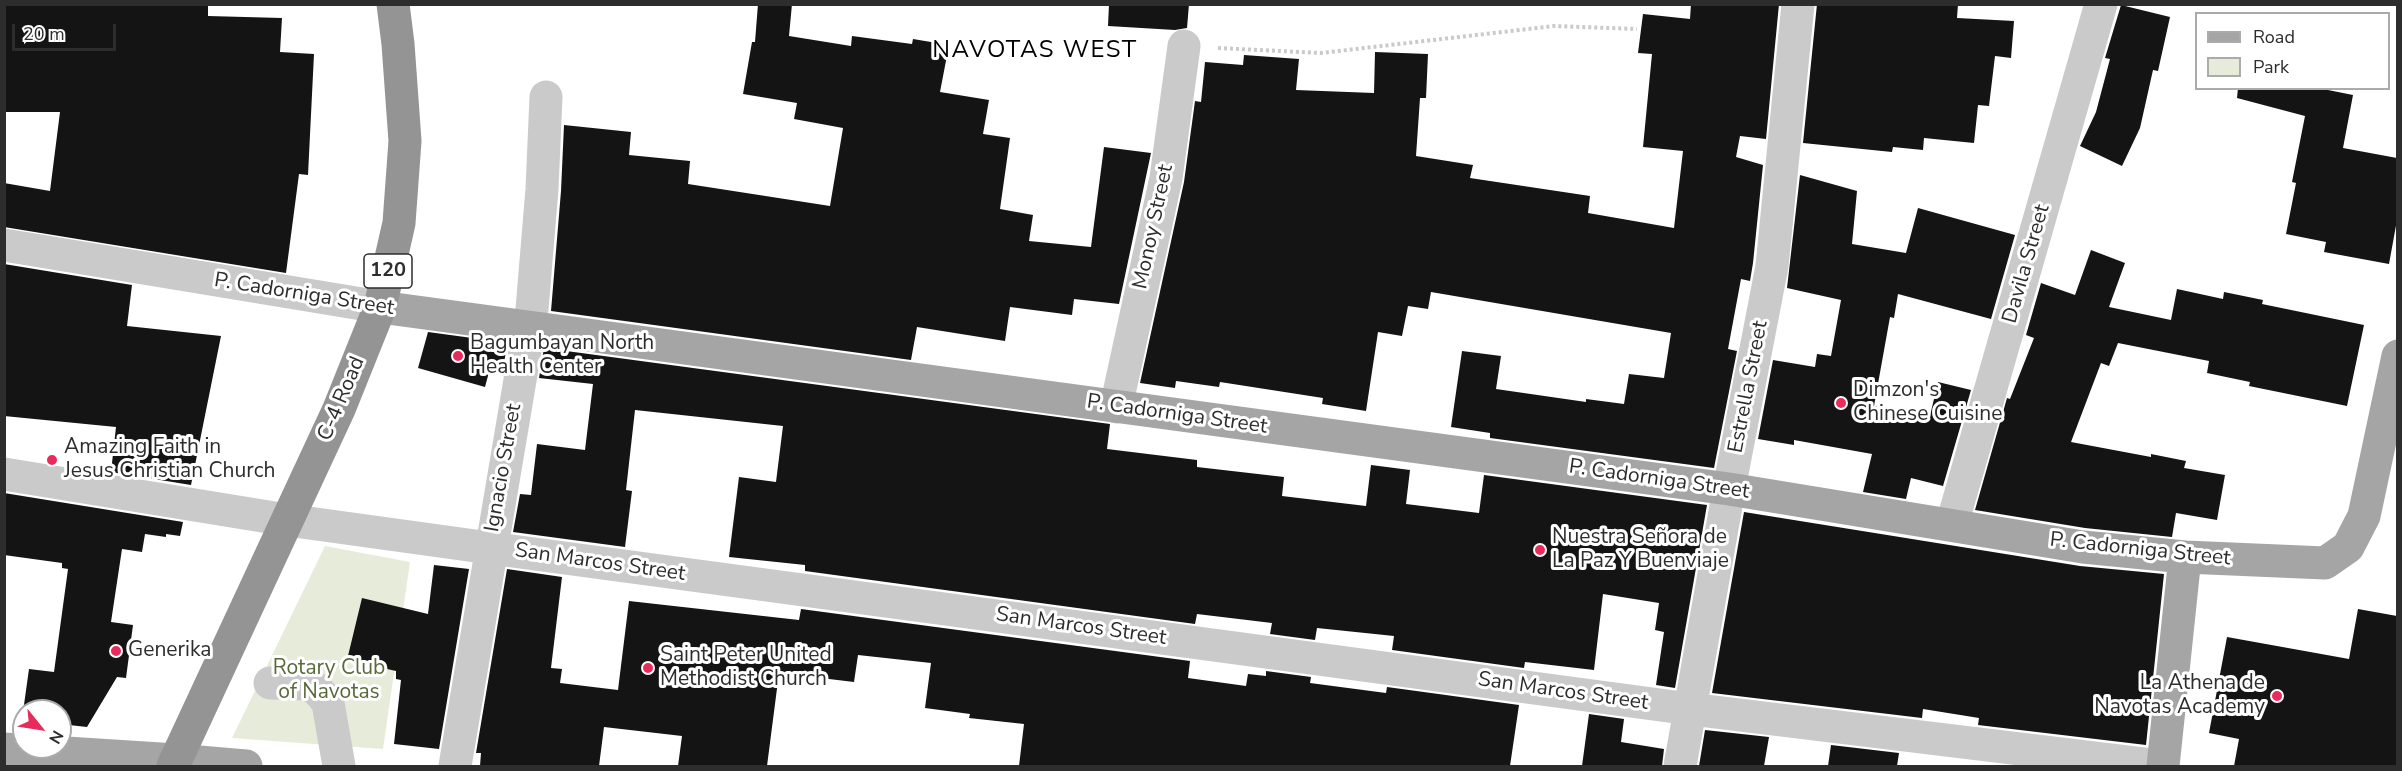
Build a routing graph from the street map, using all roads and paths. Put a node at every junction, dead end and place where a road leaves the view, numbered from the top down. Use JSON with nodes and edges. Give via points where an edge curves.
{"nodes":[{"id":1,"x":393,"y":4,"type":"edge"},
{"id":2,"x":1798,"y":4,"type":"edge"},
{"id":3,"x":2102,"y":4,"type":"edge"},
{"id":4,"x":1637,"y":29,"type":"dead end"},
{"id":5,"x":1184,"y":46,"type":"joint"},
{"id":6,"x":546,"y":98,"type":"dead end"},
{"id":7,"x":4,"y":245,"type":"edge"},
{"id":8,"x":380,"y":307,"type":"junction"},
{"id":9,"x":527,"y":328,"type":"junction"},
{"id":10,"x":2397,"y":356,"type":"edge"},
{"id":11,"x":1116,"y":407,"type":"junction"},
{"id":12,"x":4,"y":474,"type":"edge"},
{"id":13,"x":1729,"y":489,"type":"junction"},
{"id":14,"x":287,"y":520,"type":"junction"},
{"id":15,"x":1952,"y":524,"type":"junction"},
{"id":16,"x":490,"y":548,"type":"junction"},
{"id":17,"x":2185,"y":557,"type":"junction"},
{"id":18,"x":270,"y":683,"type":"dead end"},
{"id":19,"x":1690,"y":709,"type":"junction"},
{"id":20,"x":4,"y":749,"type":"edge"},
{"id":21,"x":174,"y":763,"type":"edge"},
{"id":22,"x":246,"y":766,"type":"edge"},
{"id":23,"x":339,"y":766,"type":"edge"},
{"id":24,"x":454,"y":766,"type":"edge"},
{"id":25,"x":1680,"y":766,"type":"edge"},
{"id":26,"x":2161,"y":766,"type":"edge"}],
"edges":[{"from":1,"to":8,"type":"highway","name":"C-4 Road","number":"120","via":[[405,141],[399,223]]},
{"from":2,"to":13,"type":"street","name":"Estrella Street","via":[[1772,266]]},
{"from":3,"to":15,"type":"street","name":"Davila Street"},
{"from":4,"to":5,"type":"path","via":[[1554,26],[1321,53]]},
{"from":5,"to":11,"type":"street","name":"Monoy Street","via":[[1166,178]]},
{"from":6,"to":9,"type":"street","name":"Ignacio Street","via":[[542,189]]},
{"from":7,"to":8,"type":"street","name":"P. Cadorniga Street"},
{"from":8,"to":9,"type":"main road","name":"P. Cadorniga Street"},
{"from":8,"to":14,"type":"highway","name":"C-4 Road","number":"120","via":[[339,409]]},
{"from":9,"to":11,"type":"main road","name":"P. Cadorniga Street"},
{"from":9,"to":16,"type":"street","name":"Ignacio Street"},
{"from":10,"to":17,"type":"main road","name":"P. Cadorniga Street","via":[[2364,516],[2348,547],[2325,563]]},
{"from":11,"to":13,"type":"main road","name":"P. Cadorniga Street"},
{"from":12,"to":14,"type":"street","name":"San Marcos Street"},
{"from":13,"to":15,"type":"main road","name":"P. Cadorniga Street"},
{"from":13,"to":19,"type":"street","name":"Estrella Street"},
{"from":14,"to":16,"type":"street","name":"San Marcos Street"},
{"from":14,"to":21,"type":"highway","name":"C-4 Road","number":"120"},
{"from":15,"to":17,"type":"main road","name":"P. Cadorniga Street","via":[[2083,547]]},
{"from":16,"to":19,"type":"street","name":"San Marcos Street"},
{"from":16,"to":24,"type":"street","name":"Ignacio Street"},
{"from":17,"to":26,"type":"main road"},
{"from":18,"to":23,"type":"street","via":[[306,684],[322,695],[328,703]]},
{"from":19,"to":25,"type":"street","name":"Estrella Street"},
{"from":19,"to":26,"type":"street","name":"San Marcos Street"},
{"from":20,"to":21,"type":"main road"},
{"from":21,"to":22,"type":"main road"}]}
